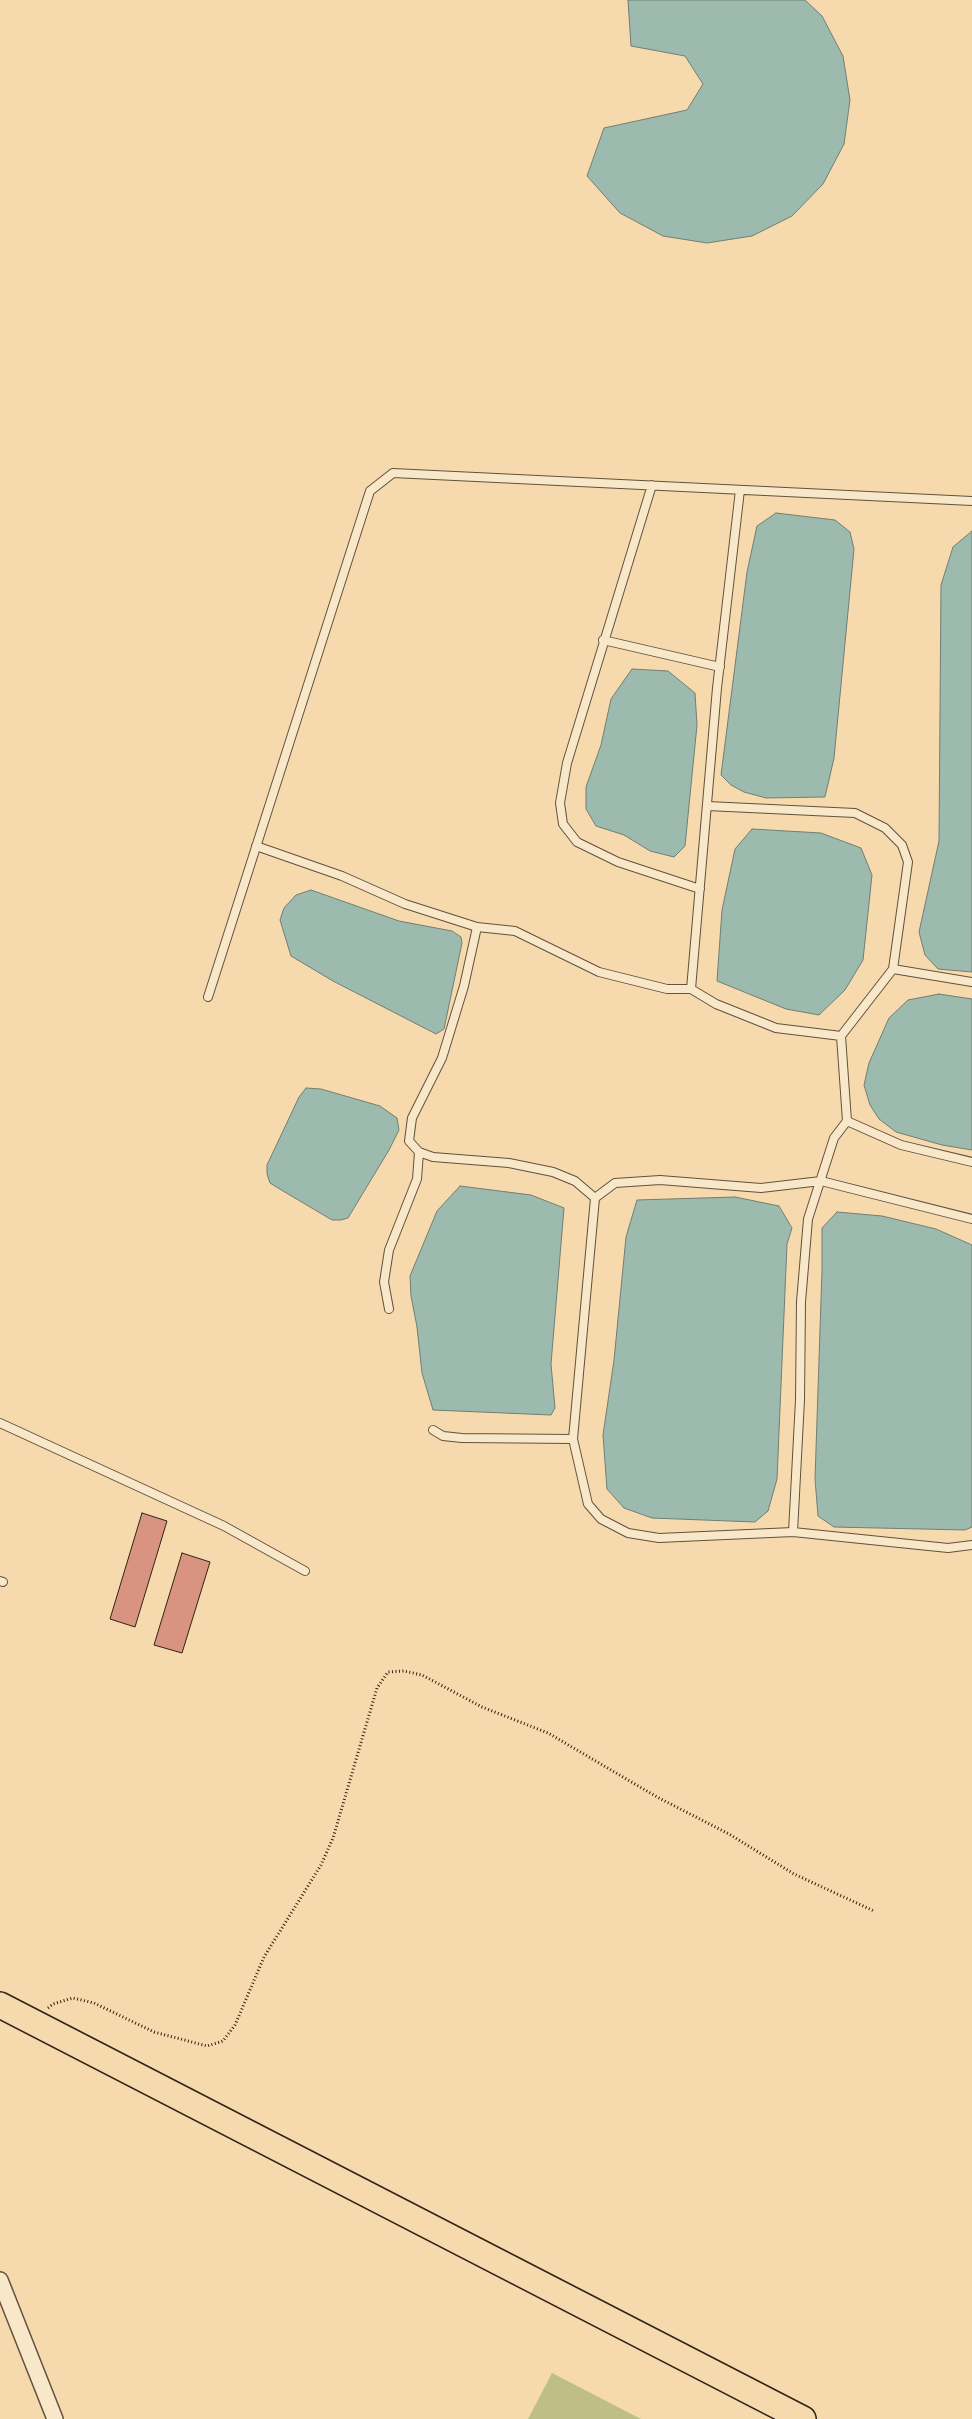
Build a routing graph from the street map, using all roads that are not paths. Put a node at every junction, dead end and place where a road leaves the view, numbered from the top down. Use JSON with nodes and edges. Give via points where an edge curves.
{"nodes":[{"id":1,"x":652,"y":485,"type":"junction"},
{"id":2,"x":740,"y":490,"type":"junction"},
{"id":3,"x":972,"y":501,"type":"edge"},
{"id":4,"x":603,"y":640,"type":"junction"},
{"id":5,"x":720,"y":667,"type":"junction"},
{"id":6,"x":707,"y":806,"type":"junction"},
{"id":7,"x":256,"y":846,"type":"junction"},
{"id":8,"x":700,"y":889,"type":"junction"},
{"id":9,"x":477,"y":927,"type":"junction"},
{"id":10,"x":893,"y":969,"type":"junction"},
{"id":11,"x":972,"y":982,"type":"edge"},
{"id":12,"x":691,"y":989,"type":"junction"},
{"id":13,"x":208,"y":997,"type":"dead end"},
{"id":14,"x":841,"y":1036,"type":"junction"},
{"id":15,"x":847,"y":1121,"type":"junction"},
{"id":16,"x":419,"y":1152,"type":"junction"},
{"id":17,"x":972,"y":1162,"type":"edge"},
{"id":18,"x":821,"y":1181,"type":"junction"},
{"id":19,"x":595,"y":1198,"type":"junction"},
{"id":20,"x":972,"y":1219,"type":"edge"},
{"id":21,"x":389,"y":1309,"type":"dead end"},
{"id":22,"x":0,"y":1423,"type":"edge"},
{"id":23,"x":432,"y":1430,"type":"dead end"},
{"id":24,"x":573,"y":1439,"type":"junction"},
{"id":25,"x":794,"y":1532,"type":"junction"},
{"id":26,"x":972,"y":1544,"type":"edge"},
{"id":27,"x":305,"y":1571,"type":"dead end"},
{"id":28,"x":0,"y":2005,"type":"edge"},
{"id":29,"x":0,"y":2280,"type":"edge"},
{"id":30,"x":55,"y":2419,"type":"edge"},
{"id":31,"x":804,"y":2419,"type":"edge"}],
"edges":[{"from":1,"to":2,"type":"lane"},
{"from":1,"to":4,"type":"lane"},
{"from":1,"to":7,"type":"lane","via":[[393,473],[370,491]]},
{"from":2,"to":3,"type":"lane"},
{"from":2,"to":5,"type":"lane"},
{"from":4,"to":5,"type":"lane"},
{"from":4,"to":8,"type":"lane","via":[[567,763],[560,803],[563,824],[577,842],[618,862]]},
{"from":5,"to":6,"type":"lane"},
{"from":6,"to":8,"type":"lane"},
{"from":6,"to":10,"type":"lane","via":[[855,812],[885,828],[902,845],[908,862]]},
{"from":7,"to":9,"type":"lane","via":[[342,876],[405,904]]},
{"from":7,"to":13,"type":"lane"},
{"from":8,"to":12,"type":"lane"},
{"from":9,"to":12,"type":"lane","via":[[515,931],[599,972],[666,989]]},
{"from":9,"to":16,"type":"lane","via":[[464,986],[442,1058],[412,1118],[409,1141]]},
{"from":10,"to":11,"type":"lane"},
{"from":10,"to":14,"type":"lane"},
{"from":12,"to":14,"type":"lane","via":[[716,1004],[776,1028]]},
{"from":14,"to":15,"type":"lane"},
{"from":15,"to":17,"type":"lane","via":[[901,1145]]},
{"from":15,"to":18,"type":"lane","via":[[834,1138]]},
{"from":16,"to":19,"type":"lane","via":[[433,1157],[509,1163],[552,1172],[575,1181]]},
{"from":16,"to":21,"type":"lane","via":[[417,1180],[389,1250],[384,1282]]},
{"from":18,"to":19,"type":"lane","via":[[760,1188],[660,1180],[615,1183]]},
{"from":18,"to":20,"type":"lane"},
{"from":18,"to":25,"type":"lane","via":[[808,1219],[801,1302]]},
{"from":19,"to":24,"type":"lane"},
{"from":22,"to":27,"type":"lane","via":[[216,1522]]},
{"from":23,"to":24,"type":"lane","via":[[443,1436],[462,1438]]},
{"from":24,"to":25,"type":"lane","via":[[588,1504],[601,1519],[628,1533],[659,1538]]},
{"from":25,"to":26,"type":"lane","via":[[948,1548]]},
{"from":28,"to":31,"type":"highway"},
{"from":29,"to":30,"type":"street"}]}
